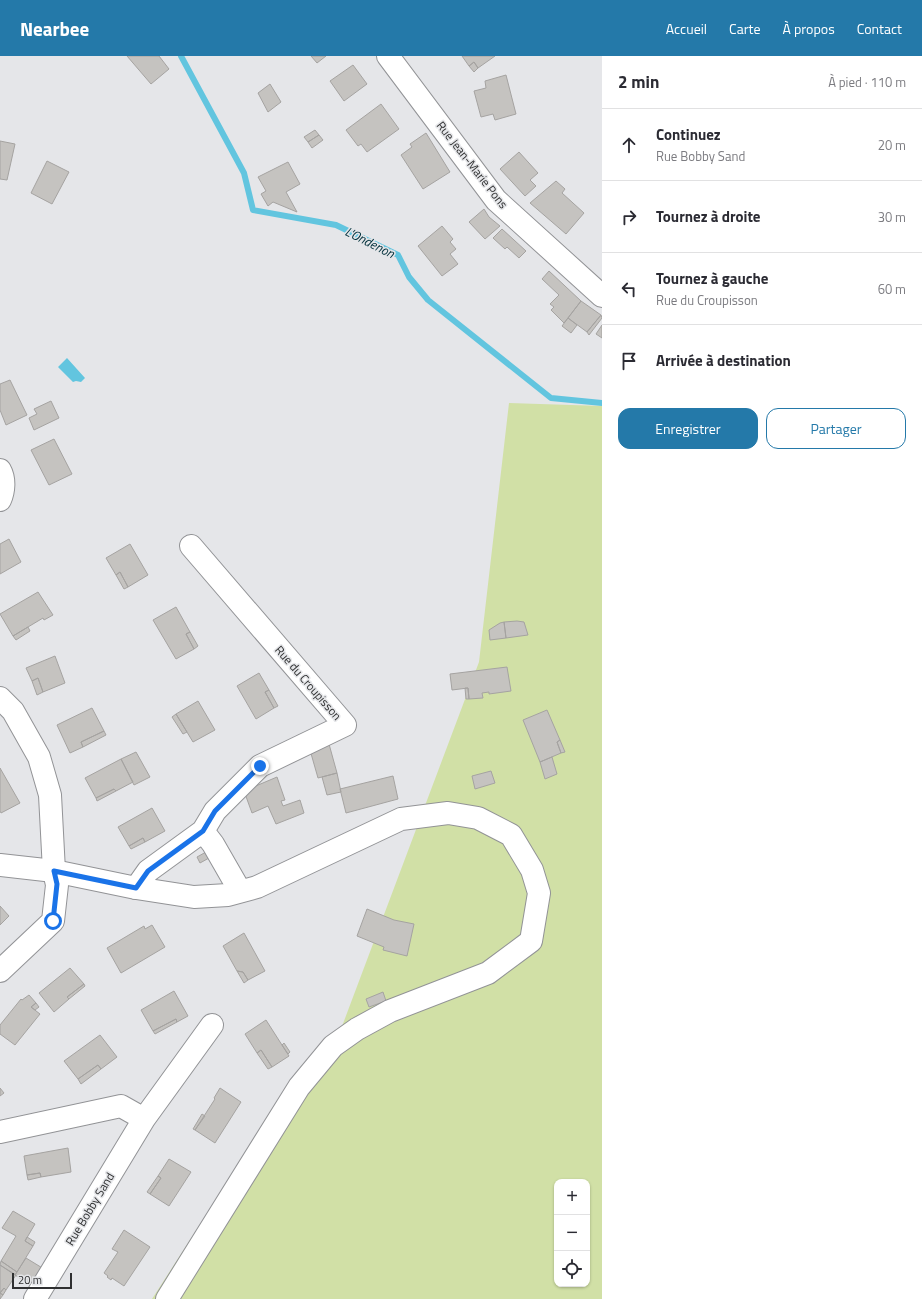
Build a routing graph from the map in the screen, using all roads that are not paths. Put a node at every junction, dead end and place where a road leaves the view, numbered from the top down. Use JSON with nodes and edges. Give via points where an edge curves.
{"nodes":[{"id":1,"x":388,"y":56,"type":"edge"},
{"id":2,"x":602,"y":296,"type":"edge"},
{"id":3,"x":0,"y":470,"type":"edge"},
{"id":4,"x":0,"y":500,"type":"edge"},
{"id":5,"x":191,"y":546,"type":"dead end"},
{"id":6,"x":0,"y":698,"type":"edge"},
{"id":7,"x":203,"y":831,"type":"junction"},
{"id":8,"x":0,"y":865,"type":"edge"},
{"id":9,"x":54,"y":871,"type":"junction"},
{"id":10,"x":136,"y":888,"type":"junction"},
{"id":11,"x":240,"y":892,"type":"junction"},
{"id":12,"x":0,"y":971,"type":"edge"},
{"id":13,"x":212,"y":1025,"type":"dead end"},
{"id":14,"x":144,"y":1119,"type":"junction"},
{"id":15,"x":0,"y":1132,"type":"edge"},
{"id":16,"x":35,"y":1299,"type":"edge"},
{"id":17,"x":167,"y":1299,"type":"edge"}],
"edges":[{"from":1,"to":2,"type":"street","name":"Rue Jean-Marie Pons","via":[[496,200]]},
{"from":3,"to":4,"type":"street","via":[[3,491]]},
{"from":5,"to":7,"type":"street","name":"Rue du Croupisson","via":[[344,726],[260,766],[215,811]]},
{"from":6,"to":9,"type":"street","via":[[14,711],[39,757],[50,795]]},
{"from":7,"to":10,"type":"street","name":"Rue du Croupisson","via":[[148,871]]},
{"from":7,"to":11,"type":"street"},
{"from":8,"to":9,"type":"street"},
{"from":9,"to":10,"type":"street"},
{"from":9,"to":12,"type":"street","via":[[57,884],[53,921]]},
{"from":10,"to":11,"type":"street","via":[[194,897]]},
{"from":11,"to":17,"type":"street","via":[[257,887],[401,819],[448,813],[478,818],[511,835],[532,870],[539,893],[531,941],[488,973],[390,1010],[333,1046],[299,1087]]},
{"from":13,"to":14,"type":"street","name":"Rue Bobby Sand"},
{"from":14,"to":15,"type":"street","via":[[121,1106]]},
{"from":14,"to":16,"type":"street","name":"Rue Bobby Sand"}]}
